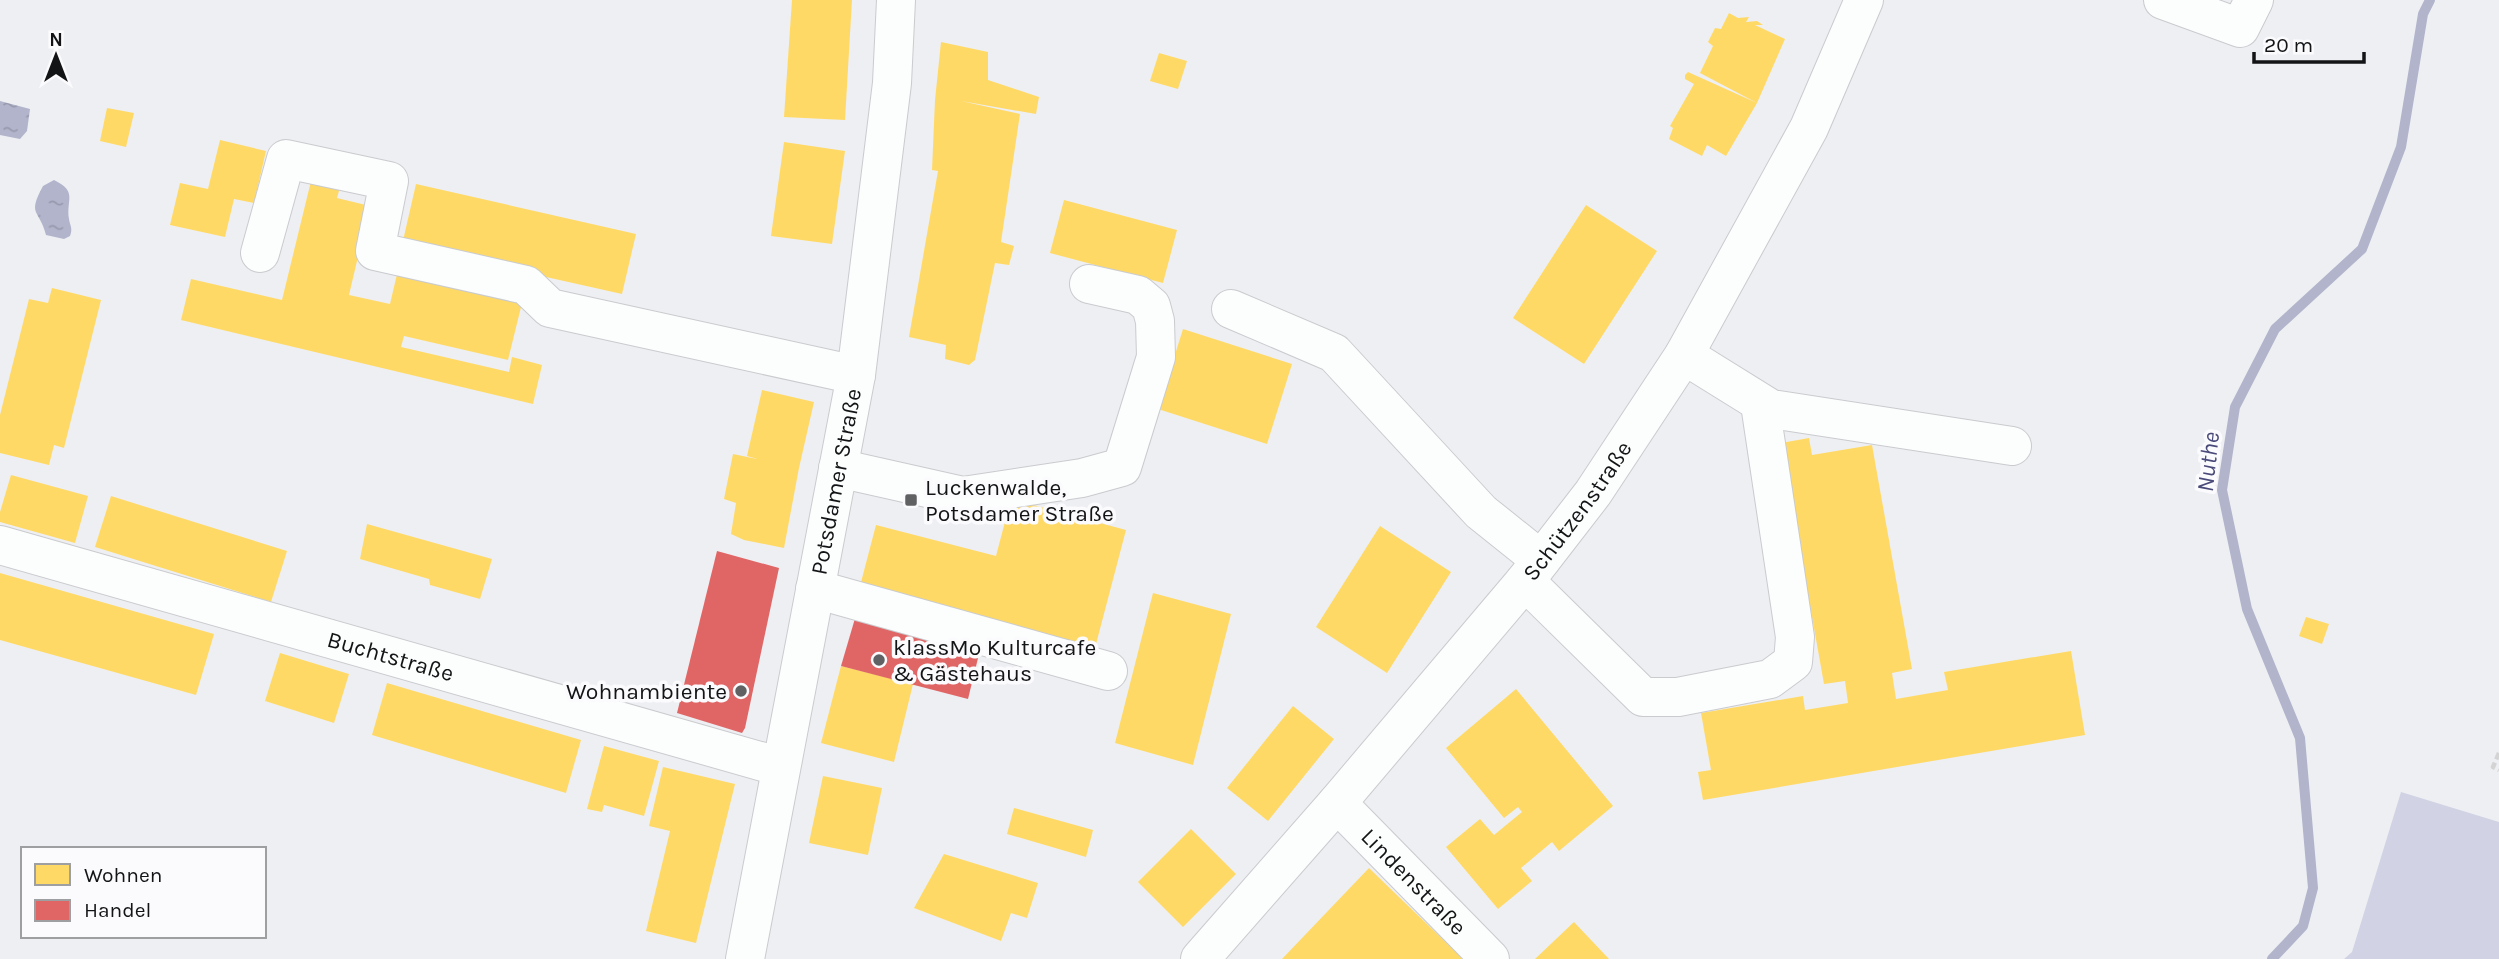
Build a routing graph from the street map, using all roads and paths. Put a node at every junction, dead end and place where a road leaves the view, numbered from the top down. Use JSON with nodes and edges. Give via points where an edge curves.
{"nodes":[{"id":1,"x":896,"y":0,"type":"edge"},
{"id":2,"x":1864,"y":0,"type":"edge"},
{"id":3,"x":2163,"y":0,"type":"edge"},
{"id":4,"x":2254,"y":0,"type":"edge"},
{"id":5,"x":260,"y":253,"type":"dead end"},
{"id":6,"x":1089,"y":284,"type":"dead end"},
{"id":7,"x":1231,"y":309,"type":"dead end"},
{"id":8,"x":1684,"y":355,"type":"junction"},
{"id":9,"x":856,"y":375,"type":"junction"},
{"id":10,"x":1760,"y":404,"type":"junction"},
{"id":11,"x":2012,"y":446,"type":"dead end"},
{"id":12,"x":838,"y":468,"type":"junction"},
{"id":13,"x":0,"y":545,"type":"edge"},
{"id":14,"x":1533,"y":570,"type":"junction"},
{"id":15,"x":815,"y":589,"type":"junction"},
{"id":16,"x":1108,"y":671,"type":"dead end"},
{"id":17,"x":2499,"y":752,"type":"edge"},
{"id":18,"x":780,"y":766,"type":"junction"},
{"id":19,"x":2499,"y":769,"type":"edge"},
{"id":20,"x":1337,"y":803,"type":"junction"},
{"id":21,"x":746,"y":959,"type":"edge"},
{"id":22,"x":1200,"y":959,"type":"edge"},
{"id":23,"x":1490,"y":959,"type":"edge"}],
"edges":[{"from":1,"to":9,"type":"street","name":"Potsdamer Straße","via":[[892,83]]},
{"from":2,"to":8,"type":"street","name":"Schützenstraße","via":[[1809,128]]},
{"from":3,"to":4,"type":"street","via":[[2240,28]]},
{"from":5,"to":9,"type":"street","via":[[286,159],[389,181],[375,251],[526,285],[550,308]]},
{"from":6,"to":12,"type":"street","via":[[1138,295],[1152,306],[1155,321],[1156,357],[1122,467],[1082,478],[963,496]]},
{"from":7,"to":14,"type":"street","via":[[1334,353]]},
{"from":8,"to":10,"type":"street"},
{"from":8,"to":14,"type":"street","name":"Schützenstraße","via":[[1593,493]]},
{"from":9,"to":12,"type":"street","name":"Potsdamer Straße"},
{"from":10,"to":11,"type":"street"},
{"from":10,"to":14,"type":"street","via":[[1796,637],[1793,662],[1770,679],[1678,697],[1643,697]]},
{"from":12,"to":15,"type":"street","name":"Potsdamer Straße"},
{"from":13,"to":18,"type":"street","name":"Buchtstraße"},
{"from":14,"to":20,"type":"street","name":"Schützenstraße"},
{"from":15,"to":16,"type":"street"},
{"from":15,"to":18,"type":"street","name":"Potsdamer Straße"},
{"from":17,"to":19,"type":"path","via":[[2493,767]]},
{"from":18,"to":21,"type":"street","name":"Potsdamer Straße"},
{"from":20,"to":22,"type":"street","name":"Schützenstraße"},
{"from":20,"to":23,"type":"street","name":"Lindenstraße"}]}
